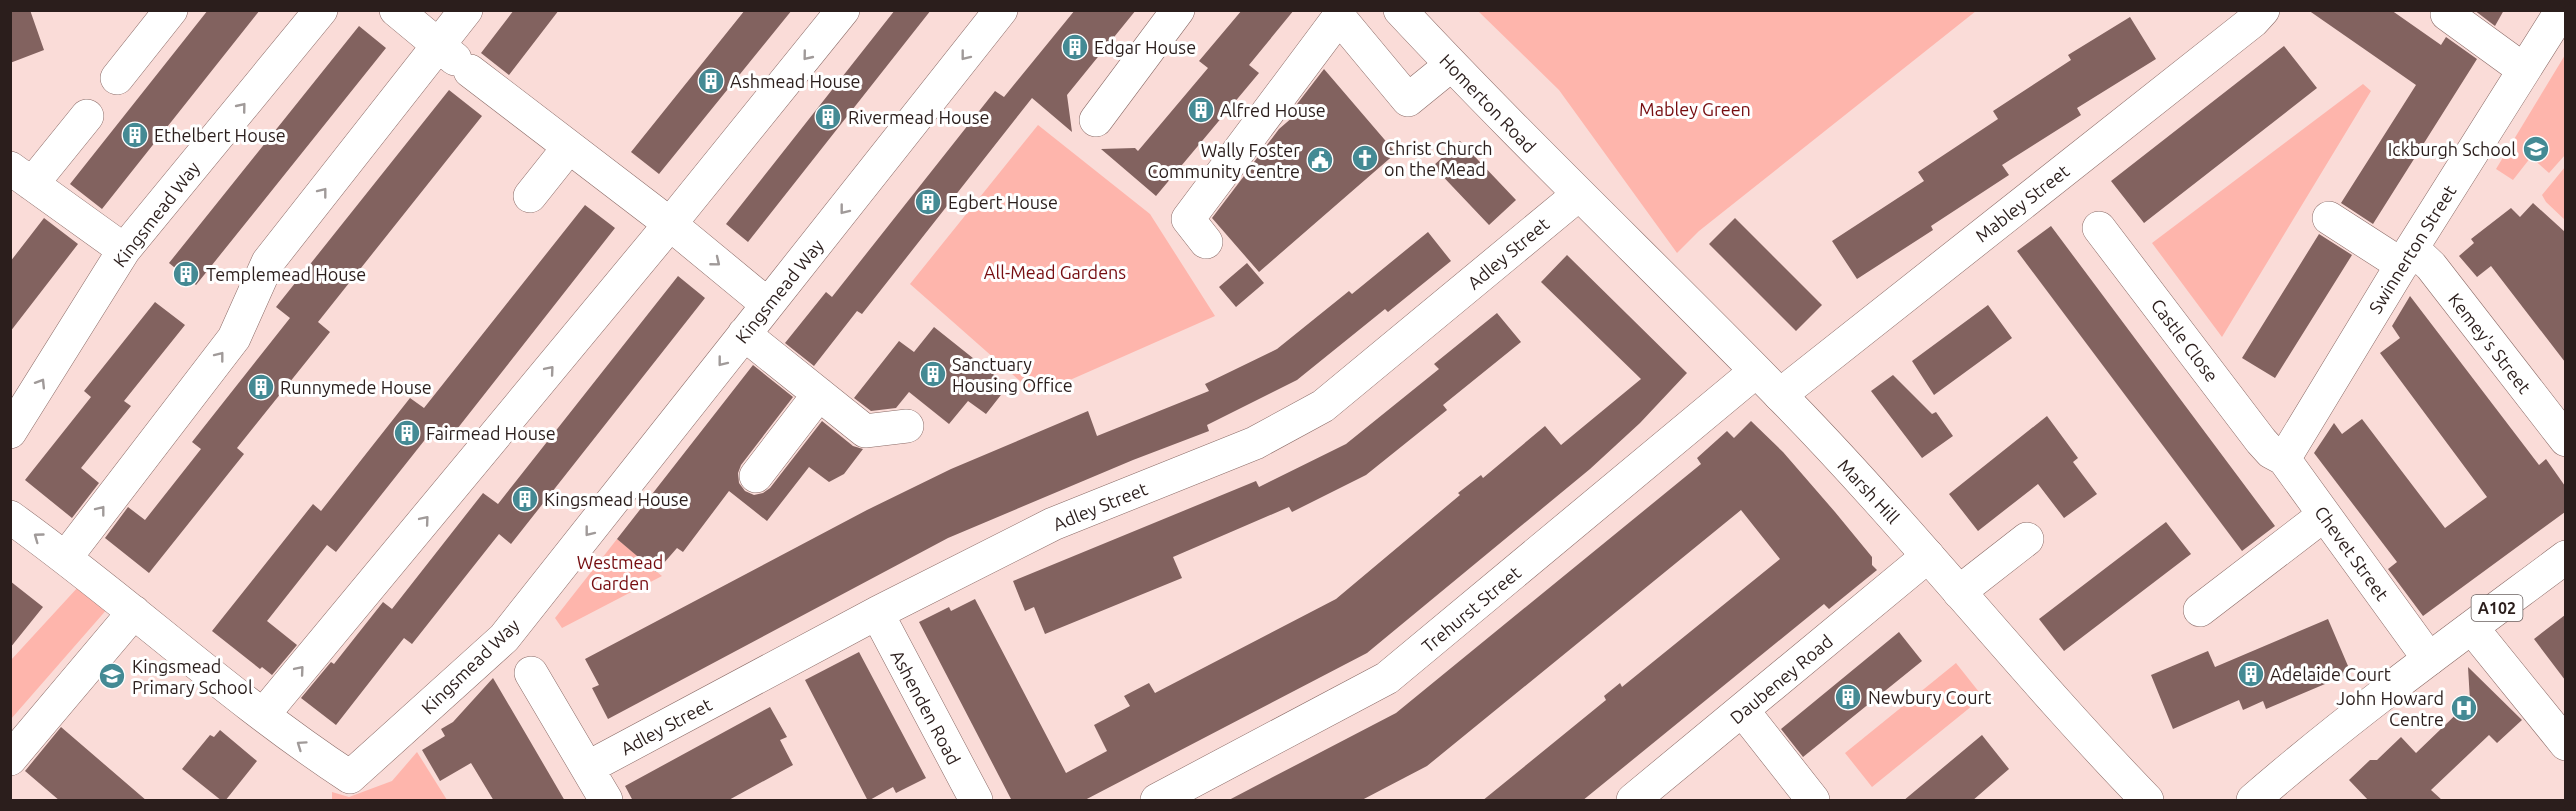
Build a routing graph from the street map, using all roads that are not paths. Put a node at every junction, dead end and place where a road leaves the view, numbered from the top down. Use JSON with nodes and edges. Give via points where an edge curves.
{"nodes":[{"id":1,"x":171,"y":10,"type":"edge"},
{"id":2,"x":321,"y":10,"type":"edge"},
{"id":3,"x":396,"y":10,"type":"edge"},
{"id":4,"x":466,"y":10,"type":"edge"},
{"id":5,"x":843,"y":10,"type":"edge"},
{"id":6,"x":1001,"y":10,"type":"edge"},
{"id":7,"x":1178,"y":10,"type":"edge"},
{"id":8,"x":1400,"y":10,"type":"edge"},
{"id":9,"x":2263,"y":10,"type":"edge"},
{"id":10,"x":2562,"y":10,"type":"edge"},
{"id":11,"x":2447,"y":14,"type":"dead end"},
{"id":12,"x":455,"y":59,"type":"junction"},
{"id":13,"x":1451,"y":65,"type":"junction"},
{"id":14,"x":2524,"y":70,"type":"junction"},
{"id":15,"x":117,"y":78,"type":"dead end"},
{"id":16,"x":87,"y":116,"type":"dead end"},
{"id":17,"x":1096,"y":120,"type":"dead end"},
{"id":18,"x":569,"y":147,"type":"junction"},
{"id":19,"x":21,"y":176,"type":"edge"},
{"id":20,"x":1578,"y":195,"type":"junction"},
{"id":21,"x":530,"y":196,"type":"dead end"},
{"id":22,"x":661,"y":217,"type":"junction"},
{"id":23,"x":2329,"y":218,"type":"dead end"},
{"id":24,"x":2099,"y":228,"type":"dead end"},
{"id":25,"x":1206,"y":242,"type":"dead end"},
{"id":26,"x":124,"y":250,"type":"junction"},
{"id":27,"x":2407,"y":256,"type":"junction"},
{"id":28,"x":767,"y":304,"type":"junction"},
{"id":29,"x":744,"y":334,"type":"junction"},
{"id":30,"x":1755,"y":372,"type":"junction"},
{"id":31,"x":819,"y":394,"type":"junction"},
{"id":32,"x":1780,"y":395,"type":"junction"},
{"id":33,"x":907,"y":426,"type":"dead end"},
{"id":34,"x":10,"y":432,"type":"edge"},
{"id":35,"x":2565,"y":440,"type":"edge"},
{"id":36,"x":2277,"y":456,"type":"junction"},
{"id":37,"x":756,"y":476,"type":"dead end"},
{"id":38,"x":2324,"y":515,"type":"junction"},
{"id":39,"x":10,"y":517,"type":"edge"},
{"id":40,"x":2027,"y":539,"type":"dead end"},
{"id":41,"x":1928,"y":556,"type":"junction"},
{"id":42,"x":2565,"y":556,"type":"edge"},
{"id":43,"x":66,"y":557,"type":"junction"},
{"id":44,"x":1959,"y":592,"type":"junction"},
{"id":45,"x":2199,"y":610,"type":"dead end"},
{"id":46,"x":134,"y":612,"type":"junction"},
{"id":47,"x":877,"y":614,"type":"junction"},
{"id":48,"x":2472,"y":627,"type":"junction"},
{"id":49,"x":2429,"y":659,"type":"junction"},
{"id":50,"x":531,"y":673,"type":"dead end"},
{"id":51,"x":1743,"y":711,"type":"junction"},
{"id":52,"x":263,"y":715,"type":"junction"},
{"id":53,"x":2565,"y":744,"type":"edge"},
{"id":54,"x":10,"y":759,"type":"edge"},
{"id":55,"x":587,"y":768,"type":"junction"},
{"id":56,"x":349,"y":789,"type":"edge"},
{"id":57,"x":606,"y":801,"type":"edge"},
{"id":58,"x":976,"y":801,"type":"edge"},
{"id":59,"x":1156,"y":801,"type":"edge"},
{"id":60,"x":1633,"y":801,"type":"edge"},
{"id":61,"x":1813,"y":801,"type":"edge"},
{"id":62,"x":2147,"y":801,"type":"edge"},
{"id":63,"x":2253,"y":801,"type":"edge"}],
"edges":[{"from":1,"to":15,"type":"main road"},
{"from":26,"to":2,"type":"main road","name":"Kingsmead Way","one_way":true},
{"from":3,"to":12,"type":"main road"},
{"from":4,"to":12,"type":"main road"},
{"from":5,"to":22,"type":"main road","one_way":true},
{"from":6,"to":28,"type":"main road","name":"Kingsmead Way","one_way":true},
{"from":7,"to":17,"type":"main road"},
{"from":8,"to":13,"type":"main road","name":"Homerton Road"},
{"from":9,"to":32,"type":"main road","name":"Mabley Street"},
{"from":10,"to":14,"type":"main road","name":"Swinnerton Street"},
{"from":11,"to":14,"type":"main road"},
{"from":12,"to":18,"type":"main road"},
{"from":43,"to":12,"type":"main road","one_way":true,"via":[[234,338],[268,262]]},
{"from":13,"to":20,"type":"main road","name":"Homerton Road"},
{"from":13,"to":25,"type":"main road","via":[[1408,100],[1339,17],[1188,219]]},
{"from":14,"to":27,"type":"main road","name":"Swinnerton Street"},
{"from":16,"to":19,"type":"main road"},
{"from":18,"to":21,"type":"main road"},
{"from":18,"to":22,"type":"main road"},
{"from":19,"to":26,"type":"main road"},
{"from":20,"to":30,"type":"main road","name":"Marsh Hill"},
{"from":20,"to":47,"type":"main road","name":"Adley Street","via":[[1323,406],[1255,443],[1053,524]]},
{"from":22,"to":28,"type":"main road","one_way":true},
{"from":52,"to":22,"type":"main road","one_way":true},
{"from":23,"to":27,"type":"main road","name":"Kemey's Street"},
{"from":24,"to":36,"type":"main road","name":"Castle Close"},
{"from":34,"to":26,"type":"main road","name":"Kingsmead Way","one_way":true},
{"from":27,"to":35,"type":"main road","name":"Kemey's Street","via":[[2431,266]]},
{"from":27,"to":36,"type":"main road","name":"Swinnerton Street"},
{"from":28,"to":29,"type":"main road","name":"Kingsmead Way"},
{"from":29,"to":31,"type":"main road"},
{"from":29,"to":56,"type":"main road","name":"Kingsmead Way","one_way":true,"via":[[504,638]]},
{"from":30,"to":32,"type":"main road","name":"Marsh Hill"},
{"from":30,"to":59,"type":"main road","name":"Trehurst Street","via":[[1387,678]]},
{"from":31,"to":33,"type":"main road","via":[[865,431]]},
{"from":31,"to":37,"type":"main road"},
{"from":32,"to":41,"type":"main road","name":"Marsh Hill"},
{"from":36,"to":38,"type":"main road","name":"Chevet Street"},
{"from":38,"to":45,"type":"main road"},
{"from":38,"to":49,"type":"main road","name":"Chevet Street"},
{"from":43,"to":39,"type":"main road","name":"Kingsmead Way","one_way":true},
{"from":40,"to":44,"type":"main road"},
{"from":41,"to":44,"type":"main road","name":"Marsh Hill"},
{"from":41,"to":51,"type":"main road","name":"Daubeney Road"},
{"from":42,"to":48,"type":"main road","number":"A102"},
{"from":43,"to":46,"type":"main road","name":"Kingsmead Way"},
{"from":44,"to":62,"type":"main road","name":"Marsh Hill"},
{"from":46,"to":52,"type":"main road","name":"Kingsmead Way"},
{"from":46,"to":54,"type":"main road"},
{"from":47,"to":55,"type":"main road","name":"Adley Street"},
{"from":47,"to":58,"type":"main road","name":"Ashenden Road"},
{"from":48,"to":49,"type":"main road","number":"A102"},
{"from":48,"to":53,"type":"main road"},
{"from":49,"to":63,"type":"main road","number":"A102"},
{"from":50,"to":55,"type":"main road"},
{"from":51,"to":60,"type":"main road","name":"Daubeney Road"},
{"from":51,"to":61,"type":"main road"},
{"from":56,"to":52,"type":"main road","name":"Kingsmead Way","one_way":true},
{"from":55,"to":57,"type":"main road"}]}
